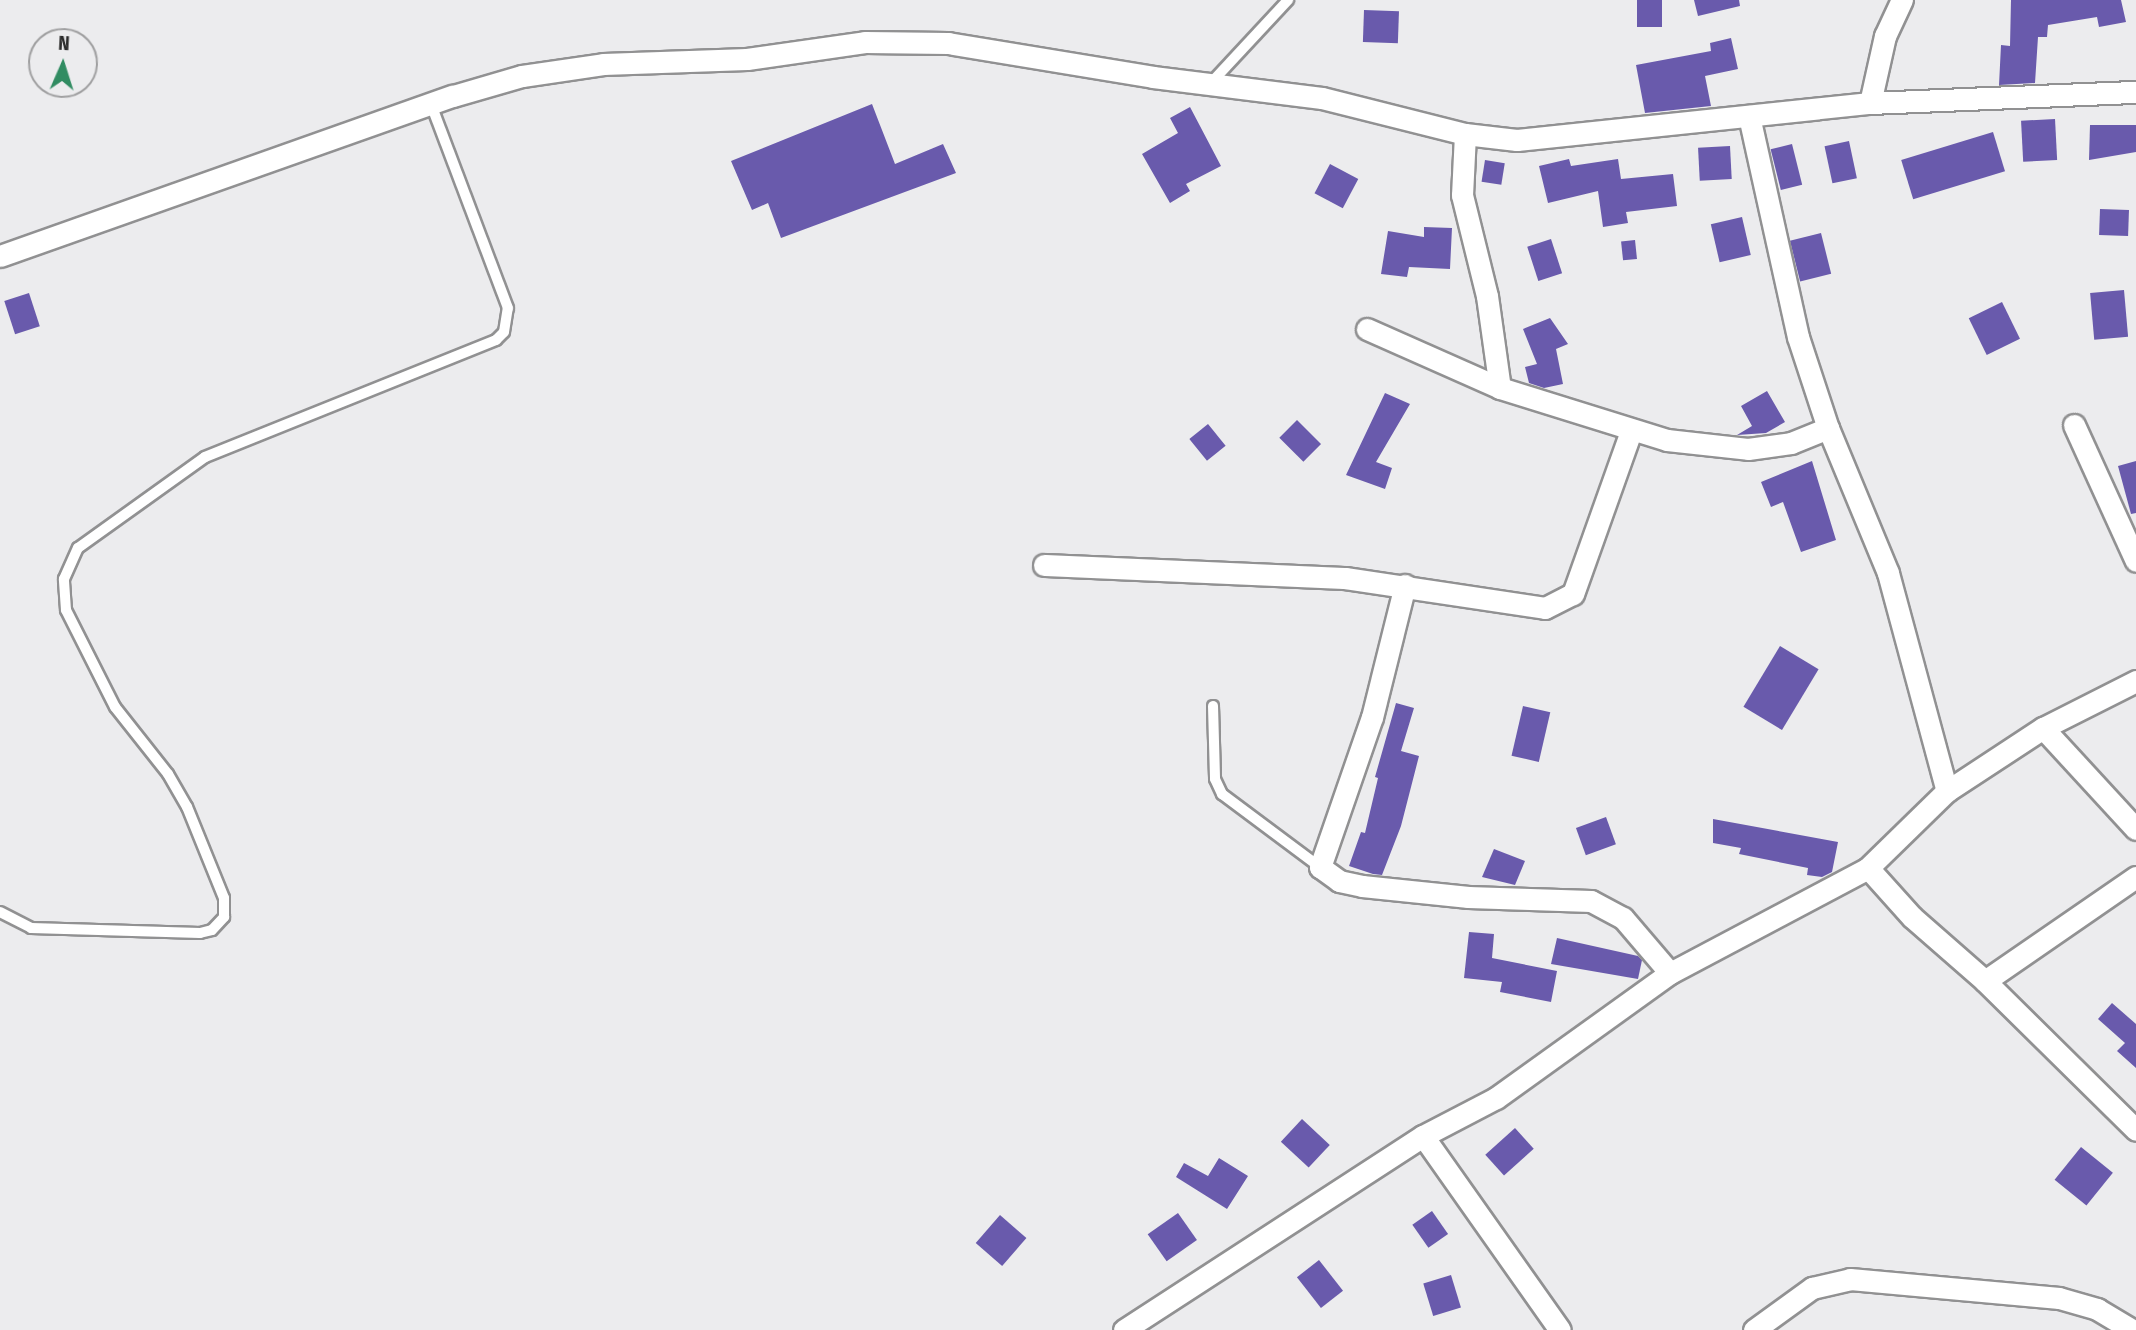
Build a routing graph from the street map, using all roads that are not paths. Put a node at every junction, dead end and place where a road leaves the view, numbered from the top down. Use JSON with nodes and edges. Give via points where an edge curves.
{"nodes":[{"id":1,"x":1288,"y":0,"type":"edge"},
{"id":2,"x":1902,"y":0,"type":"edge"},
{"id":3,"x":1210,"y":84,"type":"junction"},
{"id":4,"x":2136,"y":92,"type":"edge"},
{"id":5,"x":1870,"y":103,"type":"junction"},
{"id":6,"x":431,"y":104,"type":"junction"},
{"id":7,"x":1749,"y":116,"type":"junction"},
{"id":8,"x":1465,"y":134,"type":"junction"},
{"id":9,"x":0,"y":256,"type":"edge"},
{"id":10,"x":1367,"y":329,"type":"dead end"},
{"id":11,"x":1500,"y":388,"type":"junction"},
{"id":12,"x":2074,"y":425,"type":"dead end"},
{"id":13,"x":1828,"y":428,"type":"junction"},
{"id":14,"x":1631,"y":431,"type":"junction"},
{"id":15,"x":2136,"y":561,"type":"edge"},
{"id":16,"x":1044,"y":565,"type":"dead end"},
{"id":17,"x":1405,"y":585,"type":"junction"},
{"id":18,"x":2136,"y":681,"type":"edge"},
{"id":19,"x":1213,"y":706,"type":"dead end"},
{"id":20,"x":2043,"y":728,"type":"junction"},
{"id":21,"x":1947,"y":791,"type":"junction"},
{"id":22,"x":2136,"y":829,"type":"edge"},
{"id":23,"x":1320,"y":867,"type":"junction"},
{"id":24,"x":1868,"y":868,"type":"junction"},
{"id":25,"x":2136,"y":877,"type":"edge"},
{"id":26,"x":0,"y":912,"type":"edge"},
{"id":27,"x":1670,"y":973,"type":"junction"},
{"id":28,"x":1985,"y":981,"type":"junction"},
{"id":29,"x":2136,"y":1130,"type":"edge"},
{"id":30,"x":1423,"y":1136,"type":"junction"},
{"id":31,"x":1124,"y":1330,"type":"edge"},
{"id":32,"x":1560,"y":1330,"type":"edge"},
{"id":33,"x":1754,"y":1330,"type":"edge"},
{"id":34,"x":2133,"y":1330,"type":"edge"}],
"edges":[{"from":1,"to":3,"type":"lane"},
{"from":2,"to":5,"type":"street","via":[[1885,36]]},
{"from":3,"to":6,"type":"street","via":[[948,43],[892,40],[747,59],[562,69],[487,85]]},
{"from":3,"to":8,"type":"street","via":[[1367,106]]},
{"from":4,"to":5,"type":"street"},
{"from":5,"to":7,"type":"street"},
{"from":6,"to":9,"type":"street"},
{"from":6,"to":26,"type":"lane","via":[[508,308],[505,332],[496,340],[205,457],[78,548],[64,579],[66,610],[115,707],[187,807],[224,898],[224,917],[217,927],[200,933],[31,928]]},
{"from":7,"to":8,"type":"street","via":[[1540,140]]},
{"from":7,"to":13,"type":"street","via":[[1798,337]]},
{"from":8,"to":11,"type":"street","via":[[1462,195],[1487,296]]},
{"from":10,"to":11,"type":"street"},
{"from":11,"to":14,"type":"street"},
{"from":12,"to":15,"type":"street"},
{"from":13,"to":14,"type":"street","via":[[1791,443],[1748,450],[1695,446]]},
{"from":13,"to":21,"type":"street","via":[[1888,573]]},
{"from":14,"to":17,"type":"street","via":[[1573,594],[1565,600],[1534,608]]},
{"from":16,"to":17,"type":"street","via":[[1285,573]]},
{"from":17,"to":23,"type":"street","via":[[1372,717]]},
{"from":18,"to":20,"type":"street"},
{"from":19,"to":23,"type":"lane","via":[[1215,779],[1222,794]]},
{"from":20,"to":21,"type":"street"},
{"from":20,"to":22,"type":"street"},
{"from":21,"to":24,"type":"street"},
{"from":23,"to":27,"type":"street","via":[[1339,881],[1362,887],[1468,897],[1591,901],[1623,918]]},
{"from":24,"to":27,"type":"street"},
{"from":24,"to":28,"type":"street","via":[[1912,917]]},
{"from":25,"to":28,"type":"street"},
{"from":27,"to":30,"type":"street","via":[[1496,1098]]},
{"from":28,"to":29,"type":"street"},
{"from":30,"to":31,"type":"street"},
{"from":30,"to":32,"type":"street"},
{"from":33,"to":34,"type":"street","via":[[1812,1288],[1850,1279],[2059,1297],[2097,1309]]}]}
